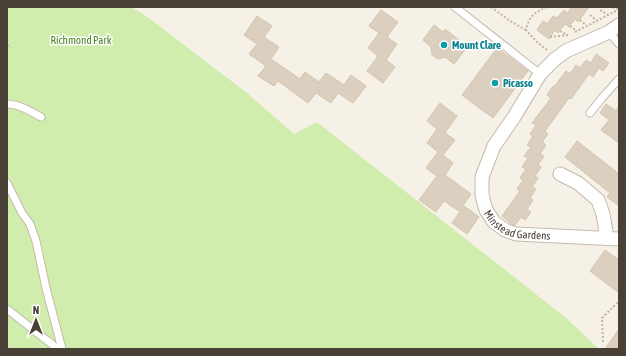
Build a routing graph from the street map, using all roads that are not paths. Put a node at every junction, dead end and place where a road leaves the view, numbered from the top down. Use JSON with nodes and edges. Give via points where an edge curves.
{"nodes":[{"id":1,"x":455,"y":7,"type":"edge"},
{"id":2,"x":614,"y":29,"type":"edge"},
{"id":3,"x":619,"y":44,"type":"edge"},
{"id":4,"x":540,"y":74,"type":"junction"},
{"id":5,"x":619,"y":79,"type":"edge"},
{"id":6,"x":7,"y":104,"type":"edge"},
{"id":7,"x":590,"y":113,"type":"dead end"},
{"id":8,"x":41,"y":117,"type":"dead end"},
{"id":9,"x":560,"y":174,"type":"dead end"},
{"id":10,"x":7,"y":183,"type":"edge"},
{"id":11,"x":613,"y":238,"type":"edge"},
{"id":12,"x":7,"y":309,"type":"edge"},
{"id":13,"x":58,"y":349,"type":"edge"},
{"id":14,"x":62,"y":349,"type":"edge"}],
"edges":[{"from":1,"to":4,"type":"lane"},
{"from":2,"to":3,"type":"lane"},
{"from":2,"to":4,"type":"street","name":"Minstead Gardens","via":[[566,51]]},
{"from":4,"to":11,"type":"street","name":"Minstead Gardens","via":[[494,146],[482,177],[482,195],[486,210],[494,222],[516,234]]},
{"from":5,"to":7,"type":"lane"},
{"from":6,"to":8,"type":"lane","via":[[27,109]]},
{"from":9,"to":11,"type":"street","name":"Minstead Gardens","via":[[578,183],[598,200]]},
{"from":10,"to":14,"type":"lane","via":[[30,224],[36,241]]},
{"from":12,"to":13,"type":"lane"}]}
